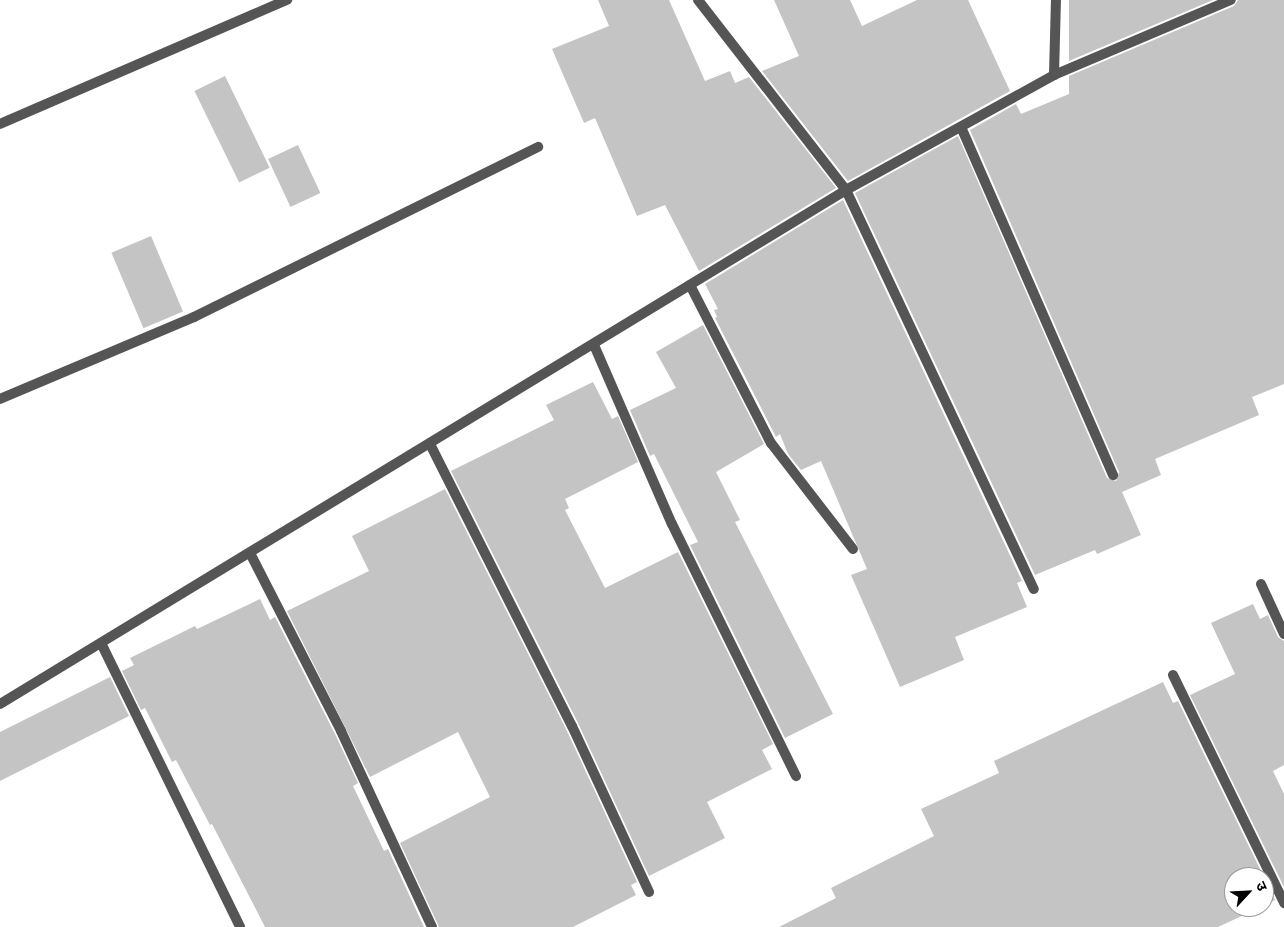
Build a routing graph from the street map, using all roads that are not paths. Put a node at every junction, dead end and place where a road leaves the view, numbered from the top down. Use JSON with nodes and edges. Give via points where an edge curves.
{"nodes":[{"id":1,"x":286,"y":0,"type":"edge"},
{"id":2,"x":698,"y":0,"type":"edge"},
{"id":3,"x":1056,"y":0,"type":"edge"},
{"id":4,"x":1231,"y":0,"type":"edge"},
{"id":5,"x":1054,"y":75,"type":"junction"},
{"id":6,"x":0,"y":124,"type":"edge"},
{"id":7,"x":961,"y":127,"type":"junction"},
{"id":8,"x":538,"y":147,"type":"dead end"},
{"id":9,"x":846,"y":190,"type":"junction"},
{"id":10,"x":690,"y":285,"type":"junction"},
{"id":11,"x":594,"y":344,"type":"junction"},
{"id":12,"x":0,"y":400,"type":"edge"},
{"id":13,"x":430,"y":444,"type":"junction"},
{"id":14,"x":1112,"y":475,"type":"dead end"},
{"id":15,"x":854,"y":549,"type":"dead end"},
{"id":16,"x":250,"y":553,"type":"junction"},
{"id":17,"x":1261,"y":584,"type":"dead end"},
{"id":18,"x":1034,"y":588,"type":"dead end"},
{"id":19,"x":1284,"y":634,"type":"edge"},
{"id":20,"x":101,"y":643,"type":"junction"},
{"id":21,"x":1173,"y":675,"type":"dead end"},
{"id":22,"x":0,"y":704,"type":"edge"},
{"id":23,"x":796,"y":776,"type":"dead end"},
{"id":24,"x":649,"y":892,"type":"dead end"},
{"id":25,"x":1284,"y":903,"type":"edge"},
{"id":26,"x":240,"y":927,"type":"edge"},
{"id":27,"x":432,"y":927,"type":"edge"}],
"edges":[{"from":1,"to":6,"type":"street"},
{"from":2,"to":9,"type":"street"},
{"from":3,"to":5,"type":"street"},
{"from":4,"to":5,"type":"street"},
{"from":5,"to":7,"type":"street"},
{"from":7,"to":9,"type":"street"},
{"from":7,"to":14,"type":"street"},
{"from":8,"to":12,"type":"street","via":[[194,317]]},
{"from":9,"to":10,"type":"street"},
{"from":9,"to":18,"type":"street"},
{"from":10,"to":11,"type":"street"},
{"from":10,"to":15,"type":"street","via":[[771,443]]},
{"from":11,"to":13,"type":"street"},
{"from":11,"to":23,"type":"street","via":[[672,524]]},
{"from":13,"to":16,"type":"street"},
{"from":13,"to":24,"type":"street","via":[[572,726]]},
{"from":16,"to":20,"type":"street"},
{"from":16,"to":27,"type":"street","via":[[341,731]]},
{"from":17,"to":19,"type":"street"},
{"from":20,"to":22,"type":"street"},
{"from":20,"to":26,"type":"street"},
{"from":21,"to":25,"type":"street"}]}
